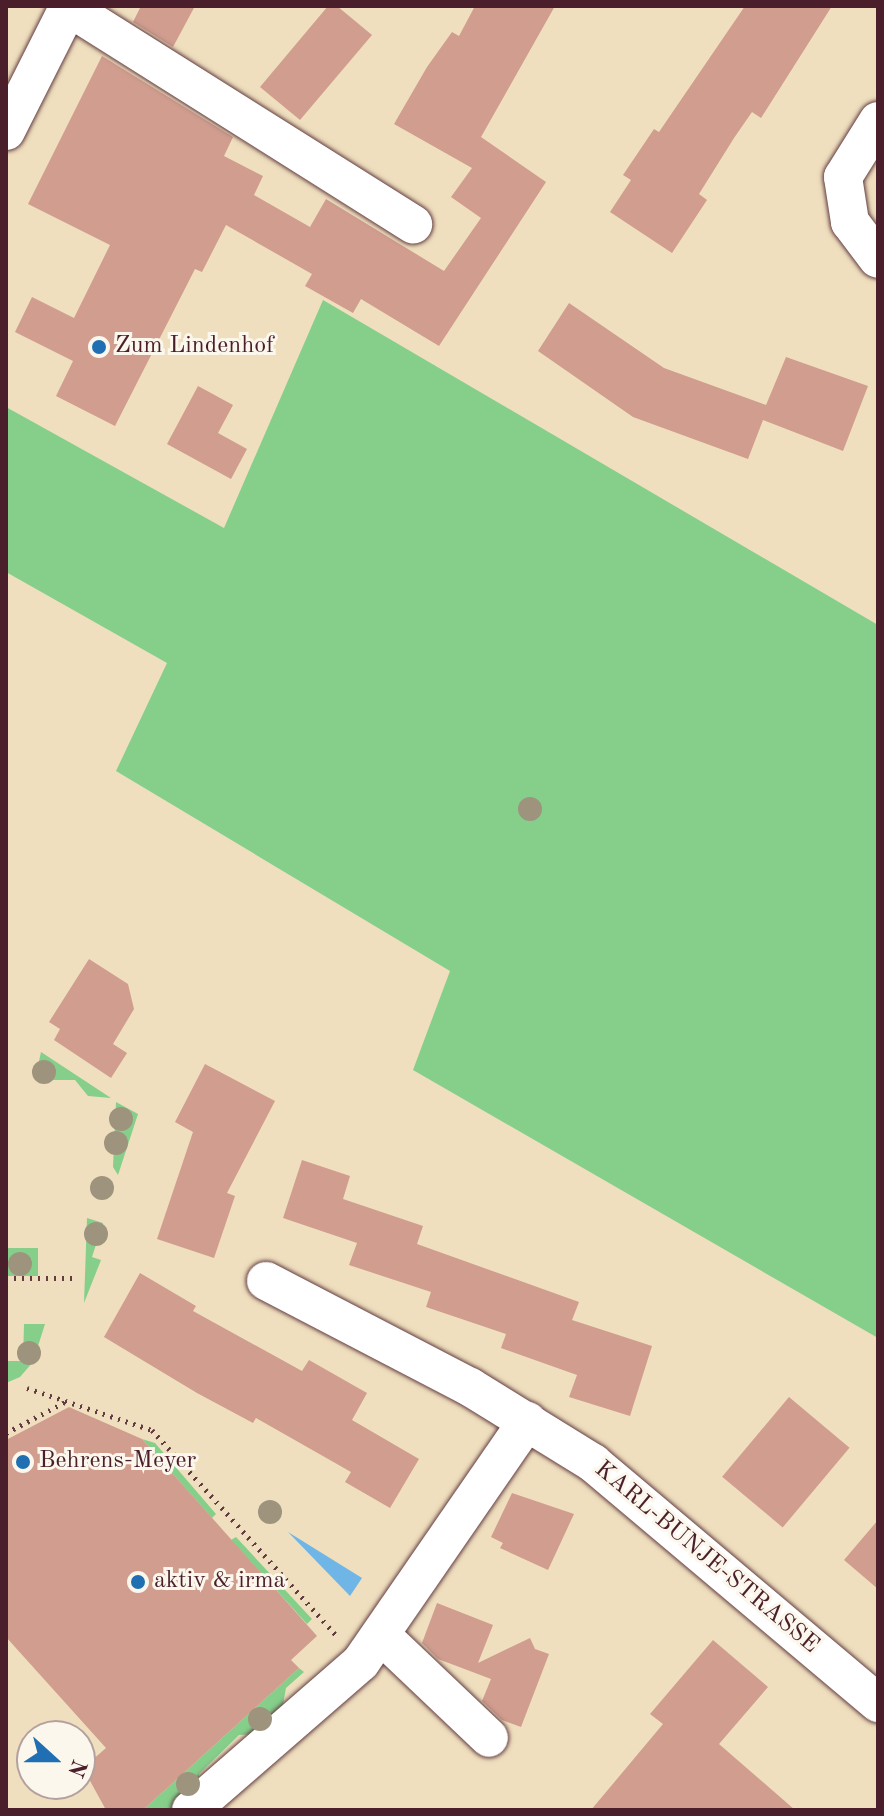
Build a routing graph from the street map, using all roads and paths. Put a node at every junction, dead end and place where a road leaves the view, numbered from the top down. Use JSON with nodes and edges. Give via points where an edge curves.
{"nodes":[{"id":1,"x":69,"y":7,"type":"edge"},
{"id":2,"x":878,"y":121,"type":"edge"},
{"id":3,"x":6,"y":131,"type":"edge"},
{"id":4,"x":413,"y":224,"type":"dead end"},
{"id":5,"x":878,"y":259,"type":"edge"},
{"id":6,"x":6,"y":1278,"type":"edge"},
{"id":7,"x":73,"y":1278,"type":"dead end"},
{"id":8,"x":266,"y":1281,"type":"dead end"},
{"id":9,"x":27,"y":1388,"type":"dead end"},
{"id":10,"x":66,"y":1401,"type":"junction"},
{"id":11,"x":527,"y":1421,"type":"junction"},
{"id":12,"x":6,"y":1433,"type":"edge"},
{"id":13,"x":371,"y":1648,"type":"junction"},
{"id":14,"x":878,"y":1703,"type":"edge"},
{"id":15,"x":489,"y":1738,"type":"dead end"},
{"id":16,"x":191,"y":1810,"type":"edge"}],
"edges":[{"from":1,"to":3,"type":"street"},
{"from":1,"to":4,"type":"street"},
{"from":2,"to":5,"type":"street","via":[[843,177],[850,222]]},
{"from":6,"to":7,"type":"path"},
{"from":8,"to":11,"type":"street","name":"KARL-BUNJE-STRASSE"},
{"from":9,"to":10,"type":"path"},
{"from":10,"to":12,"type":"path"},
{"from":10,"to":13,"type":"path","via":[[152,1430]]},
{"from":11,"to":13,"type":"street"},
{"from":11,"to":14,"type":"street","name":"KARL-BUNJE-STRASSE","via":[[593,1463]]},
{"from":13,"to":15,"type":"street"},
{"from":13,"to":16,"type":"street"}]}
